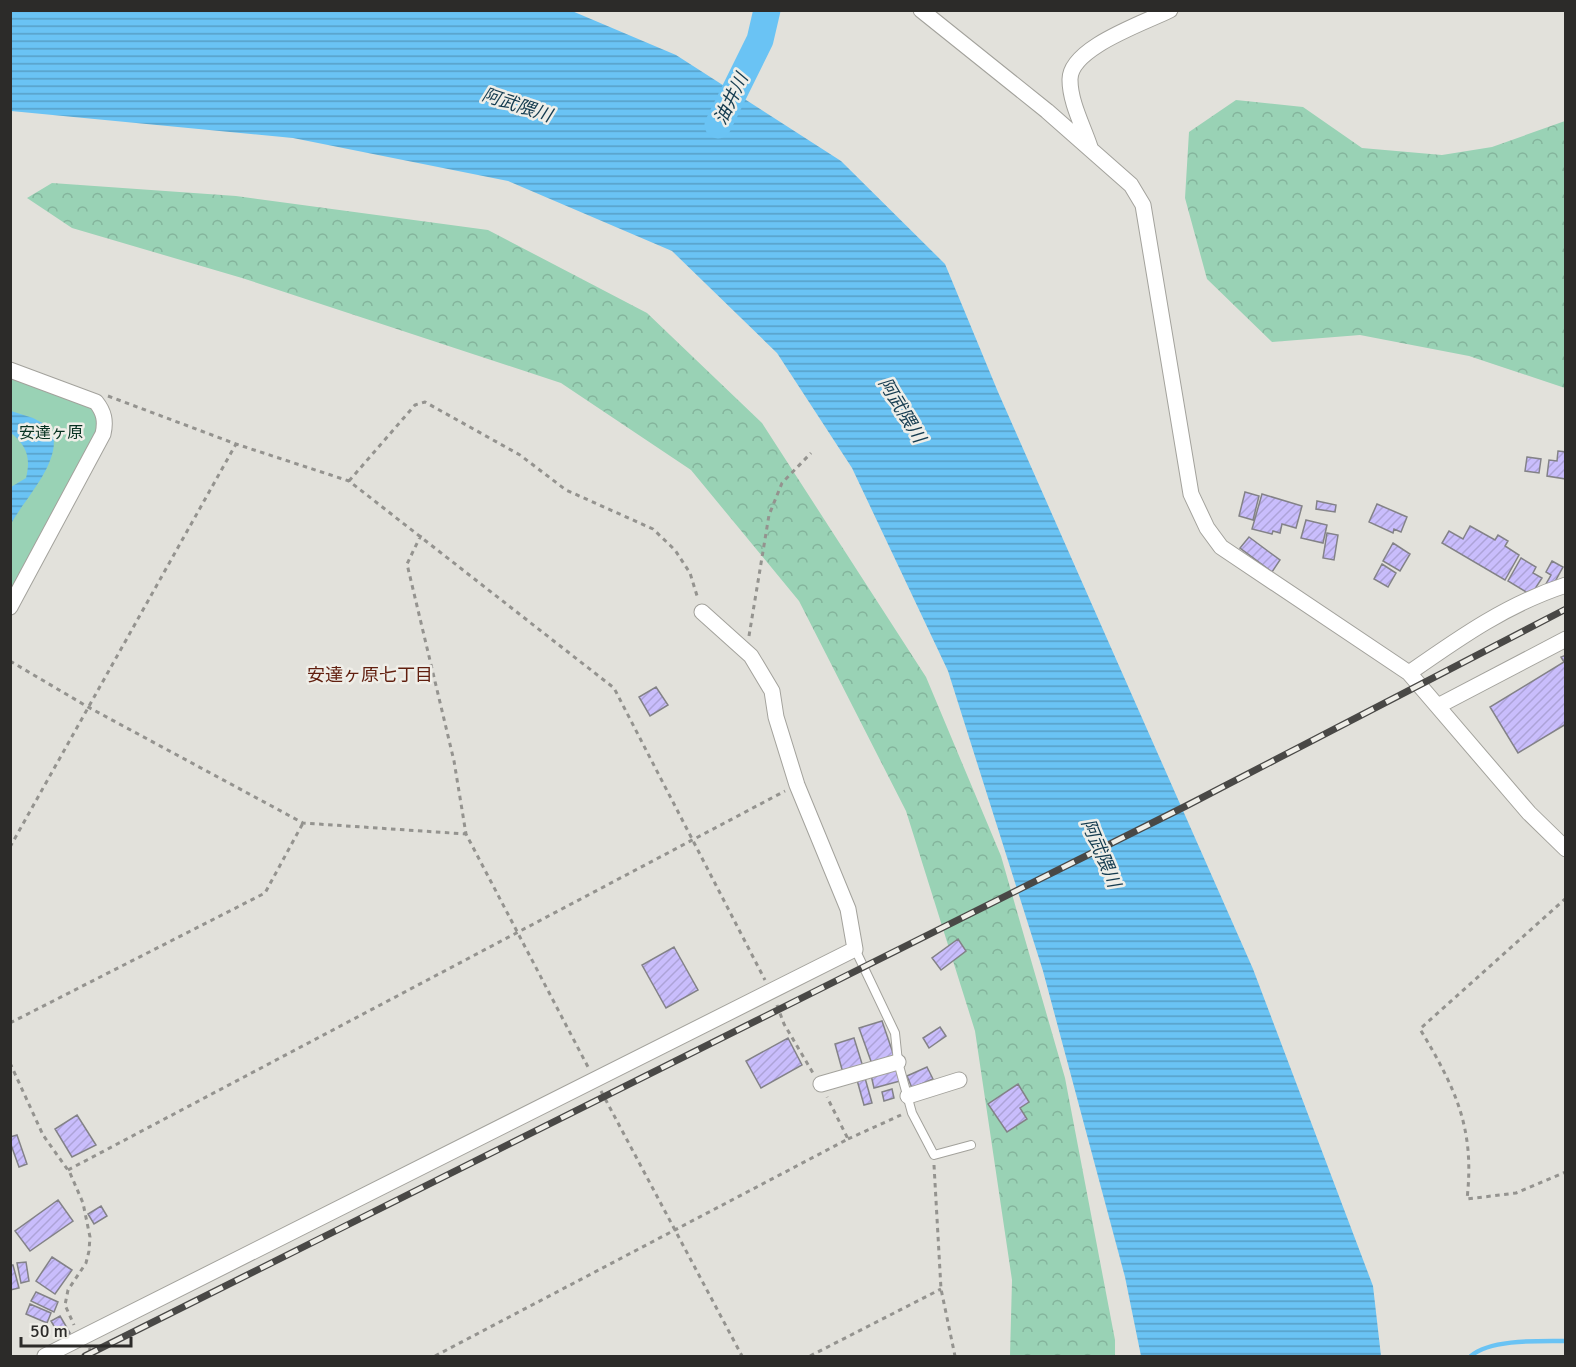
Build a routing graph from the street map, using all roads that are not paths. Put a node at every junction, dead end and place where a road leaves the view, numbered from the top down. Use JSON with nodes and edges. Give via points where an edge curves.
{"nodes":[{"id":1,"x":921,"y":10,"type":"edge"},
{"id":2,"x":1170,"y":10,"type":"edge"},
{"id":3,"x":1091,"y":150,"type":"junction"},
{"id":4,"x":10,"y":370,"type":"edge"},
{"id":5,"x":1566,"y":585,"type":"edge"},
{"id":6,"x":10,"y":607,"type":"edge"},
{"id":7,"x":702,"y":612,"type":"road end"},
{"id":8,"x":1566,"y":639,"type":"edge"},
{"id":9,"x":1409,"y":673,"type":"junction"},
{"id":10,"x":1438,"y":706,"type":"junction"},
{"id":11,"x":1566,"y":849,"type":"edge"},
{"id":12,"x":855,"y":949,"type":"junction"},
{"id":13,"x":898,"y":1062,"type":"junction"},
{"id":14,"x":959,"y":1080,"type":"dead end"},
{"id":15,"x":821,"y":1084,"type":"road end"},
{"id":16,"x":910,"y":1103,"type":"junction"},
{"id":17,"x":971,"y":1145,"type":"dead end"},
{"id":18,"x":45,"y":1356,"type":"edge"}],
"edges":[{"from":1,"to":3,"type":"street"},
{"from":2,"to":3,"type":"street","via":[[1092,48],[1078,58],[1071,70],[1072,94]]},
{"from":3,"to":9,"type":"street","via":[[1131,186],[1143,205],[1191,494],[1207,528],[1221,547]]},
{"from":4,"to":6,"type":"street","via":[[96,402],[106,424]]},
{"from":5,"to":9,"type":"street","via":[[1522,600],[1470,630]]},
{"from":7,"to":12,"type":"street","via":[[747,653],[772,691],[797,785],[848,909]]},
{"from":8,"to":10,"type":"street"},
{"from":9,"to":10,"type":"street"},
{"from":10,"to":11,"type":"street","via":[[1529,813]]},
{"from":12,"to":13,"type":"lane","via":[[895,1033]]},
{"from":12,"to":18,"type":"street"},
{"from":13,"to":15,"type":"street"},
{"from":13,"to":16,"type":"lane"},
{"from":14,"to":16,"type":"street"},
{"from":16,"to":17,"type":"lane","via":[[934,1155]]}]}
